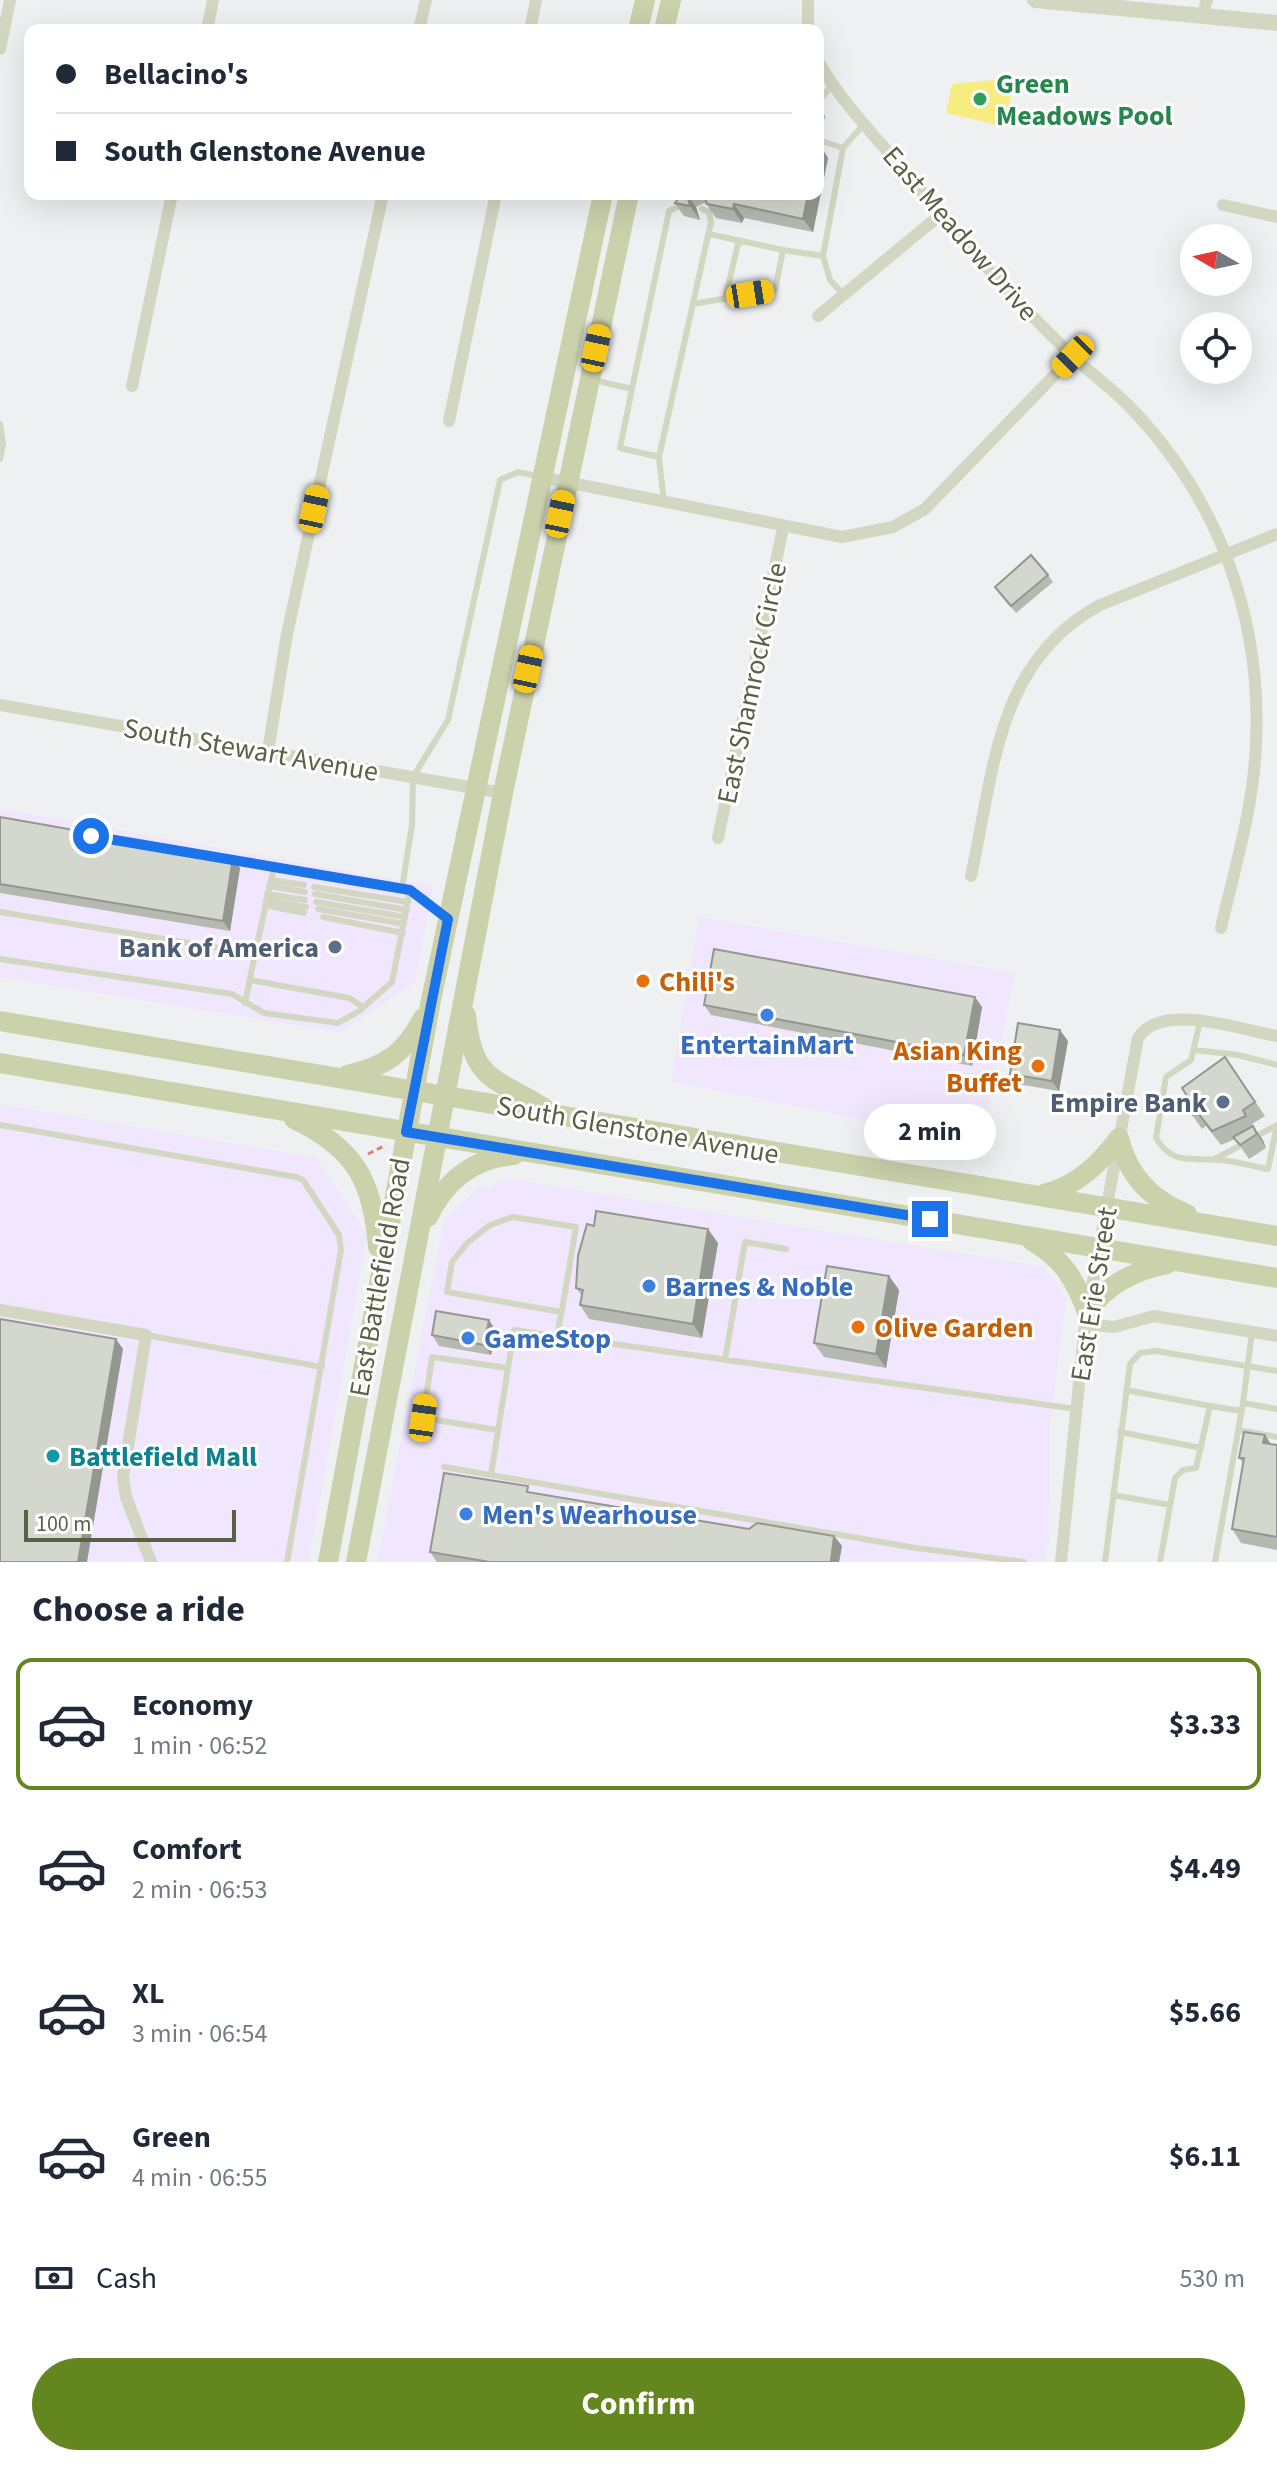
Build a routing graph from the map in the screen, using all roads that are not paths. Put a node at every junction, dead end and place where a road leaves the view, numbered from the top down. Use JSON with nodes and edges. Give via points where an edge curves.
{"nodes":[{"id":1,"x":10,"y":0,"type":"edge"},
{"id":2,"x":213,"y":0,"type":"edge"},
{"id":3,"x":426,"y":0,"type":"edge"},
{"id":4,"x":536,"y":0,"type":"edge"},
{"id":5,"x":645,"y":0,"type":"edge"},
{"id":6,"x":671,"y":0,"type":"edge"},
{"id":7,"x":808,"y":0,"type":"edge"},
{"id":8,"x":1035,"y":0,"type":"edge"},
{"id":9,"x":1205,"y":7,"type":"edge"},
{"id":10,"x":1277,"y":23,"type":"edge"},
{"id":11,"x":208,"y":24,"type":"edge"},
{"id":12,"x":420,"y":24,"type":"edge"},
{"id":13,"x":531,"y":24,"type":"edge"},
{"id":14,"x":639,"y":24,"type":"edge"},
{"id":15,"x":665,"y":24,"type":"edge"},
{"id":16,"x":808,"y":24,"type":"edge"},
{"id":17,"x":0,"y":49,"type":"edge"},
{"id":18,"x":824,"y":70,"type":"edge"},
{"id":19,"x":833,"y":83,"type":"junction"},
{"id":20,"x":824,"y":94,"type":"edge"},
{"id":21,"x":865,"y":123,"type":"junction"},
{"id":22,"x":824,"y":142,"type":"edge"},
{"id":23,"x":843,"y":148,"type":"junction"},
{"id":24,"x":171,"y":200,"type":"edge"},
{"id":25,"x":382,"y":200,"type":"edge"},
{"id":26,"x":495,"y":200,"type":"edge"},
{"id":27,"x":602,"y":200,"type":"edge"},
{"id":28,"x":628,"y":200,"type":"edge"},
{"id":29,"x":687,"y":205,"type":"edge"},
{"id":30,"x":1223,"y":205,"type":"dead end"},
{"id":31,"x":702,"y":209,"type":"edge"},
{"id":32,"x":940,"y":215,"type":"junction"},
{"id":33,"x":1277,"y":217,"type":"edge"},
{"id":34,"x":709,"y":234,"type":"junction"},
{"id":35,"x":739,"y":240,"type":"junction"},
{"id":36,"x":783,"y":250,"type":"junction"},
{"id":37,"x":823,"y":256,"type":"junction"},
{"id":38,"x":843,"y":295,"type":"junction"},
{"id":39,"x":725,"y":299,"type":"junction"},
{"id":40,"x":693,"y":304,"type":"junction"},
{"id":41,"x":818,"y":316,"type":"dead end"},
{"id":42,"x":1073,"y":356,"type":"junction"},
{"id":43,"x":589,"y":379,"type":"junction"},
{"id":44,"x":132,"y":386,"type":"dead end"},
{"id":45,"x":632,"y":389,"type":"junction"},
{"id":46,"x":449,"y":421,"type":"dead end"},
{"id":47,"x":0,"y":424,"type":"edge"},
{"id":48,"x":659,"y":457,"type":"junction"},
{"id":49,"x":0,"y":459,"type":"edge"},
{"id":50,"x":541,"y":477,"type":"junction"},
{"id":51,"x":567,"y":483,"type":"junction"},
{"id":52,"x":664,"y":503,"type":"junction"},
{"id":53,"x":783,"y":528,"type":"junction"},
{"id":54,"x":1277,"y":534,"type":"edge"},
{"id":55,"x":1227,"y":553,"type":"junction"},
{"id":56,"x":0,"y":705,"type":"edge"},
{"id":57,"x":268,"y":751,"type":"junction"},
{"id":58,"x":413,"y":777,"type":"junction"},
{"id":59,"x":476,"y":788,"type":"junction"},
{"id":60,"x":503,"y":793,"type":"junction"},
{"id":61,"x":718,"y":838,"type":"dead end"},
{"id":62,"x":213,"y":856,"type":"edge"},
{"id":63,"x":274,"y":867,"type":"junction"},
{"id":64,"x":971,"y":876,"type":"dead end"},
{"id":65,"x":402,"y":888,"type":"junction"},
{"id":66,"x":410,"y":890,"type":"junction"},
{"id":67,"x":267,"y":893,"type":"junction"},
{"id":68,"x":305,"y":900,"type":"junction"},
{"id":69,"x":0,"y":912,"type":"edge"},
{"id":70,"x":406,"y":913,"type":"junction"},
{"id":71,"x":323,"y":917,"type":"dead end"},
{"id":72,"x":448,"y":919,"type":"junction"},
{"id":73,"x":1221,"y":928,"type":"dead end"},
{"id":74,"x":403,"y":933,"type":"junction"},
{"id":75,"x":255,"y":954,"type":"junction"},
{"id":76,"x":0,"y":959,"type":"edge"},
{"id":77,"x":250,"y":980,"type":"junction"},
{"id":78,"x":464,"y":997,"type":"junction"},
{"id":79,"x":431,"y":1000,"type":"junction"},
{"id":80,"x":245,"y":1003,"type":"junction"},
{"id":81,"x":363,"y":1007,"type":"junction"},
{"id":82,"x":0,"y":1021,"type":"edge"},
{"id":83,"x":1200,"y":1022,"type":"junction"},
{"id":84,"x":1277,"y":1036,"type":"edge"},
{"id":85,"x":1194,"y":1050,"type":"junction"},
{"id":86,"x":0,"y":1063,"type":"edge"},
{"id":87,"x":1277,"y":1065,"type":"edge"},
{"id":88,"x":335,"y":1078,"type":"junction"},
{"id":89,"x":413,"y":1091,"type":"junction"},
{"id":90,"x":444,"y":1096,"type":"junction"},
{"id":91,"x":276,"y":1110,"type":"junction"},
{"id":92,"x":554,"y":1115,"type":"junction"},
{"id":93,"x":0,"y":1125,"type":"edge"},
{"id":94,"x":1277,"y":1125,"type":"edge"},
{"id":95,"x":397,"y":1135,"type":"junction"},
{"id":96,"x":437,"y":1137,"type":"junction"},
{"id":97,"x":1119,"y":1138,"type":"junction"},
{"id":98,"x":538,"y":1153,"type":"junction"},
{"id":99,"x":1215,"y":1159,"type":"junction"},
{"id":100,"x":1037,"y":1196,"type":"junction"},
{"id":101,"x":1106,"y":1207,"type":"junction"},
{"id":102,"x":1224,"y":1227,"type":"junction"},
{"id":103,"x":1021,"y":1235,"type":"junction"},
{"id":104,"x":1277,"y":1236,"type":"edge"},
{"id":105,"x":418,"y":1239,"type":"junction"},
{"id":106,"x":1099,"y":1248,"type":"junction"},
{"id":107,"x":786,"y":1249,"type":"dead end"},
{"id":108,"x":1180,"y":1262,"type":"junction"},
{"id":109,"x":380,"y":1274,"type":"junction"},
{"id":110,"x":1277,"y":1278,"type":"edge"},
{"id":111,"x":0,"y":1310,"type":"edge"},
{"id":112,"x":561,"y":1312,"type":"junction"},
{"id":113,"x":1086,"y":1318,"type":"junction"},
{"id":114,"x":1252,"y":1332,"type":"junction"},
{"id":115,"x":146,"y":1335,"type":"junction"},
{"id":116,"x":557,"y":1336,"type":"junction"},
{"id":117,"x":1277,"y":1336,"type":"edge"},
{"id":118,"x":725,"y":1360,"type":"junction"},
{"id":119,"x":1248,"y":1366,"type":"junction"},
{"id":120,"x":322,"y":1367,"type":"junction"},
{"id":121,"x":508,"y":1368,"type":"junction"},
{"id":122,"x":1277,"y":1371,"type":"edge"},
{"id":123,"x":1126,"y":1390,"type":"junction"},
{"id":124,"x":1243,"y":1403,"type":"junction"},
{"id":125,"x":1210,"y":1406,"type":"junction"},
{"id":126,"x":1076,"y":1409,"type":"junction"},
{"id":127,"x":1277,"y":1409,"type":"edge"},
{"id":128,"x":1242,"y":1411,"type":"junction"},
{"id":129,"x":498,"y":1430,"type":"junction"},
{"id":130,"x":1238,"y":1430,"type":"junction"},
{"id":131,"x":1120,"y":1432,"type":"junction"},
{"id":132,"x":1277,"y":1437,"type":"edge"},
{"id":133,"x":1201,"y":1448,"type":"junction"},
{"id":134,"x":444,"y":1467,"type":"dead end"},
{"id":135,"x":491,"y":1475,"type":"junction"},
{"id":136,"x":1113,"y":1495,"type":"junction"},
{"id":137,"x":1170,"y":1505,"type":"junction"},
{"id":138,"x":151,"y":1562,"type":"edge"},
{"id":139,"x":287,"y":1562,"type":"edge"},
{"id":140,"x":328,"y":1562,"type":"edge"},
{"id":141,"x":356,"y":1562,"type":"edge"},
{"id":142,"x":1024,"y":1562,"type":"edge"},
{"id":143,"x":1061,"y":1562,"type":"edge"},
{"id":144,"x":1105,"y":1562,"type":"edge"},
{"id":145,"x":1160,"y":1562,"type":"edge"},
{"id":146,"x":1215,"y":1562,"type":"edge"}],
"edges":[{"from":1,"to":17,"type":"street"},
{"from":2,"to":11,"type":"street"},
{"from":3,"to":12,"type":"street"},
{"from":4,"to":13,"type":"street"},
{"from":5,"to":14,"type":"main road"},
{"from":6,"to":15,"type":"main road"},
{"from":7,"to":16,"type":"street"},
{"from":8,"to":9,"type":"street"},
{"from":9,"to":10,"type":"street"},
{"from":18,"to":19,"type":"street","name":"East Meadow Drive"},
{"from":19,"to":20,"type":"lane"},
{"from":19,"to":21,"type":"street","name":"East Meadow Drive"},
{"from":21,"to":23,"type":"lane"},
{"from":21,"to":32,"type":"street","name":"East Meadow Drive"},
{"from":22,"to":23,"type":"lane"},
{"from":23,"to":37,"type":"lane"},
{"from":24,"to":44,"type":"street"},
{"from":25,"to":57,"type":"street","via":[[287,634]]},
{"from":26,"to":46,"type":"street"},
{"from":27,"to":50,"type":"main road","name":"East Battlefield Road"},
{"from":28,"to":43,"type":"main road","name":"East Battlefield Road"},
{"from":29,"to":45,"type":"lane","via":[[677,204],[669,211]]},
{"from":30,"to":33,"type":"street"},
{"from":31,"to":34,"type":"lane","via":[[709,212]]},
{"from":32,"to":38,"type":"street"},
{"from":32,"to":42,"type":"street","name":"East Meadow Drive"},
{"from":34,"to":35,"type":"lane"},
{"from":34,"to":40,"type":"lane"},
{"from":35,"to":36,"type":"lane"},
{"from":35,"to":39,"type":"lane"},
{"from":36,"to":37,"type":"lane"},
{"from":36,"to":39,"type":"lane","via":[[775,290]]},
{"from":37,"to":38,"type":"lane","via":[[830,280]]},
{"from":38,"to":41,"type":"street"},
{"from":39,"to":40,"type":"lane"},
{"from":40,"to":48,"type":"lane"},
{"from":42,"to":53,"type":"street","via":[[915,516],[855,536]]},
{"from":42,"to":55,"type":"street","name":"East Meadow Drive","via":[[1128,404],[1163,444]]},
{"from":43,"to":45,"type":"lane"},
{"from":43,"to":51,"type":"main road","name":"East Battlefield Road"},
{"from":45,"to":48,"type":"lane","via":[[620,448]]},
{"from":47,"to":49,"type":"lane"},
{"from":48,"to":52,"type":"lane"},
{"from":50,"to":51,"type":"street"},
{"from":50,"to":58,"type":"lane","via":[[518,472],[500,480],[448,720]]},
{"from":50,"to":59,"type":"main road","name":"East Battlefield Road"},
{"from":51,"to":52,"type":"street"},
{"from":51,"to":60,"type":"main road","name":"East Battlefield Road"},
{"from":52,"to":53,"type":"street"},
{"from":53,"to":61,"type":"street","name":"East Shamrock Circle"},
{"from":54,"to":55,"type":"street"},
{"from":55,"to":64,"type":"street","via":[[1086,613],[1038,654],[1008,709]]},
{"from":55,"to":73,"type":"street","name":"East Meadow Drive","via":[[1249,635],[1257,730],[1250,798]]},
{"from":56,"to":57,"type":"street","name":"South Stewart Avenue"},
{"from":57,"to":58,"type":"street","name":"South Stewart Avenue"},
{"from":58,"to":59,"type":"street","name":"South Stewart Avenue"},
{"from":58,"to":65,"type":"lane"},
{"from":59,"to":60,"type":"street","name":"South Stewart Avenue"},
{"from":59,"to":72,"type":"main road","name":"East Battlefield Road"},
{"from":60,"to":78,"type":"main road","name":"East Battlefield Road"},
{"from":62,"to":63,"type":"lane"},
{"from":63,"to":65,"type":"lane"},
{"from":63,"to":67,"type":"lane"},
{"from":65,"to":66,"type":"lane"},
{"from":66,"to":70,"type":"lane"},
{"from":66,"to":72,"type":"lane"},
{"from":67,"to":68,"type":"lane"},
{"from":67,"to":68,"type":"lane"},
{"from":67,"to":68,"type":"lane"},
{"from":67,"to":75,"type":"lane"},
{"from":69,"to":75,"type":"lane"},
{"from":70,"to":70,"type":"lane","via":[[316,898]]},
{"from":70,"to":74,"type":"lane"},
{"from":71,"to":74,"type":"lane"},
{"from":72,"to":79,"type":"main road","name":"East Battlefield Road"},
{"from":74,"to":81,"type":"lane","via":[[392,982]]},
{"from":75,"to":77,"type":"lane"},
{"from":76,"to":80,"type":"lane","via":[[232,994]]},
{"from":77,"to":80,"type":"lane"},
{"from":77,"to":81,"type":"lane","via":[[349,998]]},
{"from":78,"to":90,"type":"main road","name":"East Battlefield Road"},
{"from":78,"to":92,"type":"main road","via":[[468,1037],[484,1072]]},
{"from":79,"to":88,"type":"main road","via":[[395,1058]]},
{"from":79,"to":89,"type":"main road","name":"East Battlefield Road"},
{"from":80,"to":81,"type":"lane","via":[[264,1013],[338,1023]]},
{"from":82,"to":88,"type":"main road","name":"South Glenstone Avenue"},
{"from":83,"to":84,"type":"street"},
{"from":83,"to":85,"type":"lane"},
{"from":83,"to":97,"type":"street","name":"East Erie Street","via":[[1166,1019],[1145,1029],[1137,1043]]},
{"from":85,"to":87,"type":"lane"},
{"from":85,"to":99,"type":"lane","via":[[1191,1060],[1166,1077],[1156,1138],[1164,1151],[1192,1162]]},
{"from":86,"to":91,"type":"main road","name":"South Glenstone Avenue"},
{"from":88,"to":89,"type":"main road","name":"South Glenstone Avenue"},
{"from":89,"to":90,"type":"main road","name":"South Glenstone Avenue"},
{"from":89,"to":95,"type":"main road","name":"East Battlefield Road"},
{"from":90,"to":92,"type":"main road","name":"South Glenstone Avenue"},
{"from":90,"to":96,"type":"main road","name":"East Battlefield Road"},
{"from":91,"to":95,"type":"main road","name":"South Glenstone Avenue"},
{"from":91,"to":109,"type":"main road","via":[[330,1139],[355,1163],[373,1206]]},
{"from":92,"to":100,"type":"main road","name":"South Glenstone Avenue"},
{"from":93,"to":120,"type":"lane","via":[[303,1180],[341,1241]]},
{"from":94,"to":99,"type":"lane"},
{"from":94,"to":99,"type":"lane","via":[[1268,1169]]},
{"from":95,"to":96,"type":"main road","name":"South Glenstone Avenue"},
{"from":95,"to":109,"type":"main road","name":"East Battlefield Road"},
{"from":96,"to":98,"type":"main road","name":"South Glenstone Avenue"},
{"from":96,"to":105,"type":"main road","name":"East Battlefield Road"},
{"from":97,"to":100,"type":"main road","via":[[1069,1186]]},
{"from":97,"to":101,"type":"street","name":"East Erie Street"},
{"from":97,"to":102,"type":"main road","via":[[1129,1167],[1148,1192],[1173,1209]]},
{"from":98,"to":103,"type":"main road","name":"South Glenstone Avenue"},
{"from":98,"to":105,"type":"main road","via":[[498,1156],[463,1173],[439,1198]]},
{"from":100,"to":101,"type":"main road","name":"South Glenstone Avenue"},
{"from":101,"to":102,"type":"main road","name":"South Glenstone Avenue"},
{"from":101,"to":106,"type":"street","name":"East Erie Street"},
{"from":102,"to":104,"type":"main road","name":"South Glenstone Avenue"},
{"from":103,"to":106,"type":"main road","name":"South Glenstone Avenue"},
{"from":103,"to":113,"type":"main road","via":[[1063,1264],[1078,1286]]},
{"from":105,"to":141,"type":"main road","name":"East Battlefield Road"},
{"from":106,"to":108,"type":"main road","name":"South Glenstone Avenue"},
{"from":106,"to":113,"type":"street","name":"East Erie Street"},
{"from":107,"to":118,"type":"lane","via":[[745,1242]]},
{"from":108,"to":110,"type":"main road","name":"South Glenstone Avenue"},
{"from":108,"to":113,"type":"main road","via":[[1120,1280],[1098,1297]]},
{"from":109,"to":140,"type":"main road","name":"East Battlefield Road"},
{"from":111,"to":115,"type":"street"},
{"from":112,"to":112,"type":"lane","via":[[576,1227],[513,1217],[490,1225],[452,1262],[447,1292]]},
{"from":112,"to":116,"type":"lane"},
{"from":113,"to":114,"type":"street","via":[[1114,1327],[1154,1316]]},
{"from":113,"to":126,"type":"street","name":"East Erie Street"},
{"from":114,"to":117,"type":"street"},
{"from":114,"to":119,"type":"lane"},
{"from":115,"to":120,"type":"lane"},
{"from":115,"to":138,"type":"street","via":[[123,1477]]},
{"from":116,"to":118,"type":"lane"},
{"from":116,"to":121,"type":"lane","via":[[514,1330]]},
{"from":118,"to":126,"type":"lane"},
{"from":119,"to":122,"type":"lane"},
{"from":119,"to":123,"type":"lane","via":[[1140,1353],[1130,1364]]},
{"from":119,"to":124,"type":"lane"},
{"from":120,"to":139,"type":"lane"},
{"from":121,"to":129,"type":"lane"},
{"from":121,"to":129,"type":"lane","via":[[432,1357],[423,1418]]},
{"from":123,"to":125,"type":"lane"},
{"from":123,"to":131,"type":"lane"},
{"from":124,"to":127,"type":"lane"},
{"from":124,"to":128,"type":"lane"},
{"from":125,"to":128,"type":"lane"},
{"from":125,"to":133,"type":"lane"},
{"from":126,"to":143,"type":"street","name":"East Erie Street"},
{"from":128,"to":130,"type":"lane"},
{"from":129,"to":135,"type":"lane"},
{"from":130,"to":132,"type":"lane"},
{"from":130,"to":146,"type":"lane"},
{"from":131,"to":133,"type":"lane"},
{"from":131,"to":136,"type":"lane"},
{"from":133,"to":137,"type":"lane","via":[[1196,1468],[1175,1478]]},
{"from":134,"to":135,"type":"lane"},
{"from":135,"to":142,"type":"lane"},
{"from":136,"to":137,"type":"lane"},
{"from":136,"to":144,"type":"lane"},
{"from":137,"to":145,"type":"lane"}]}
